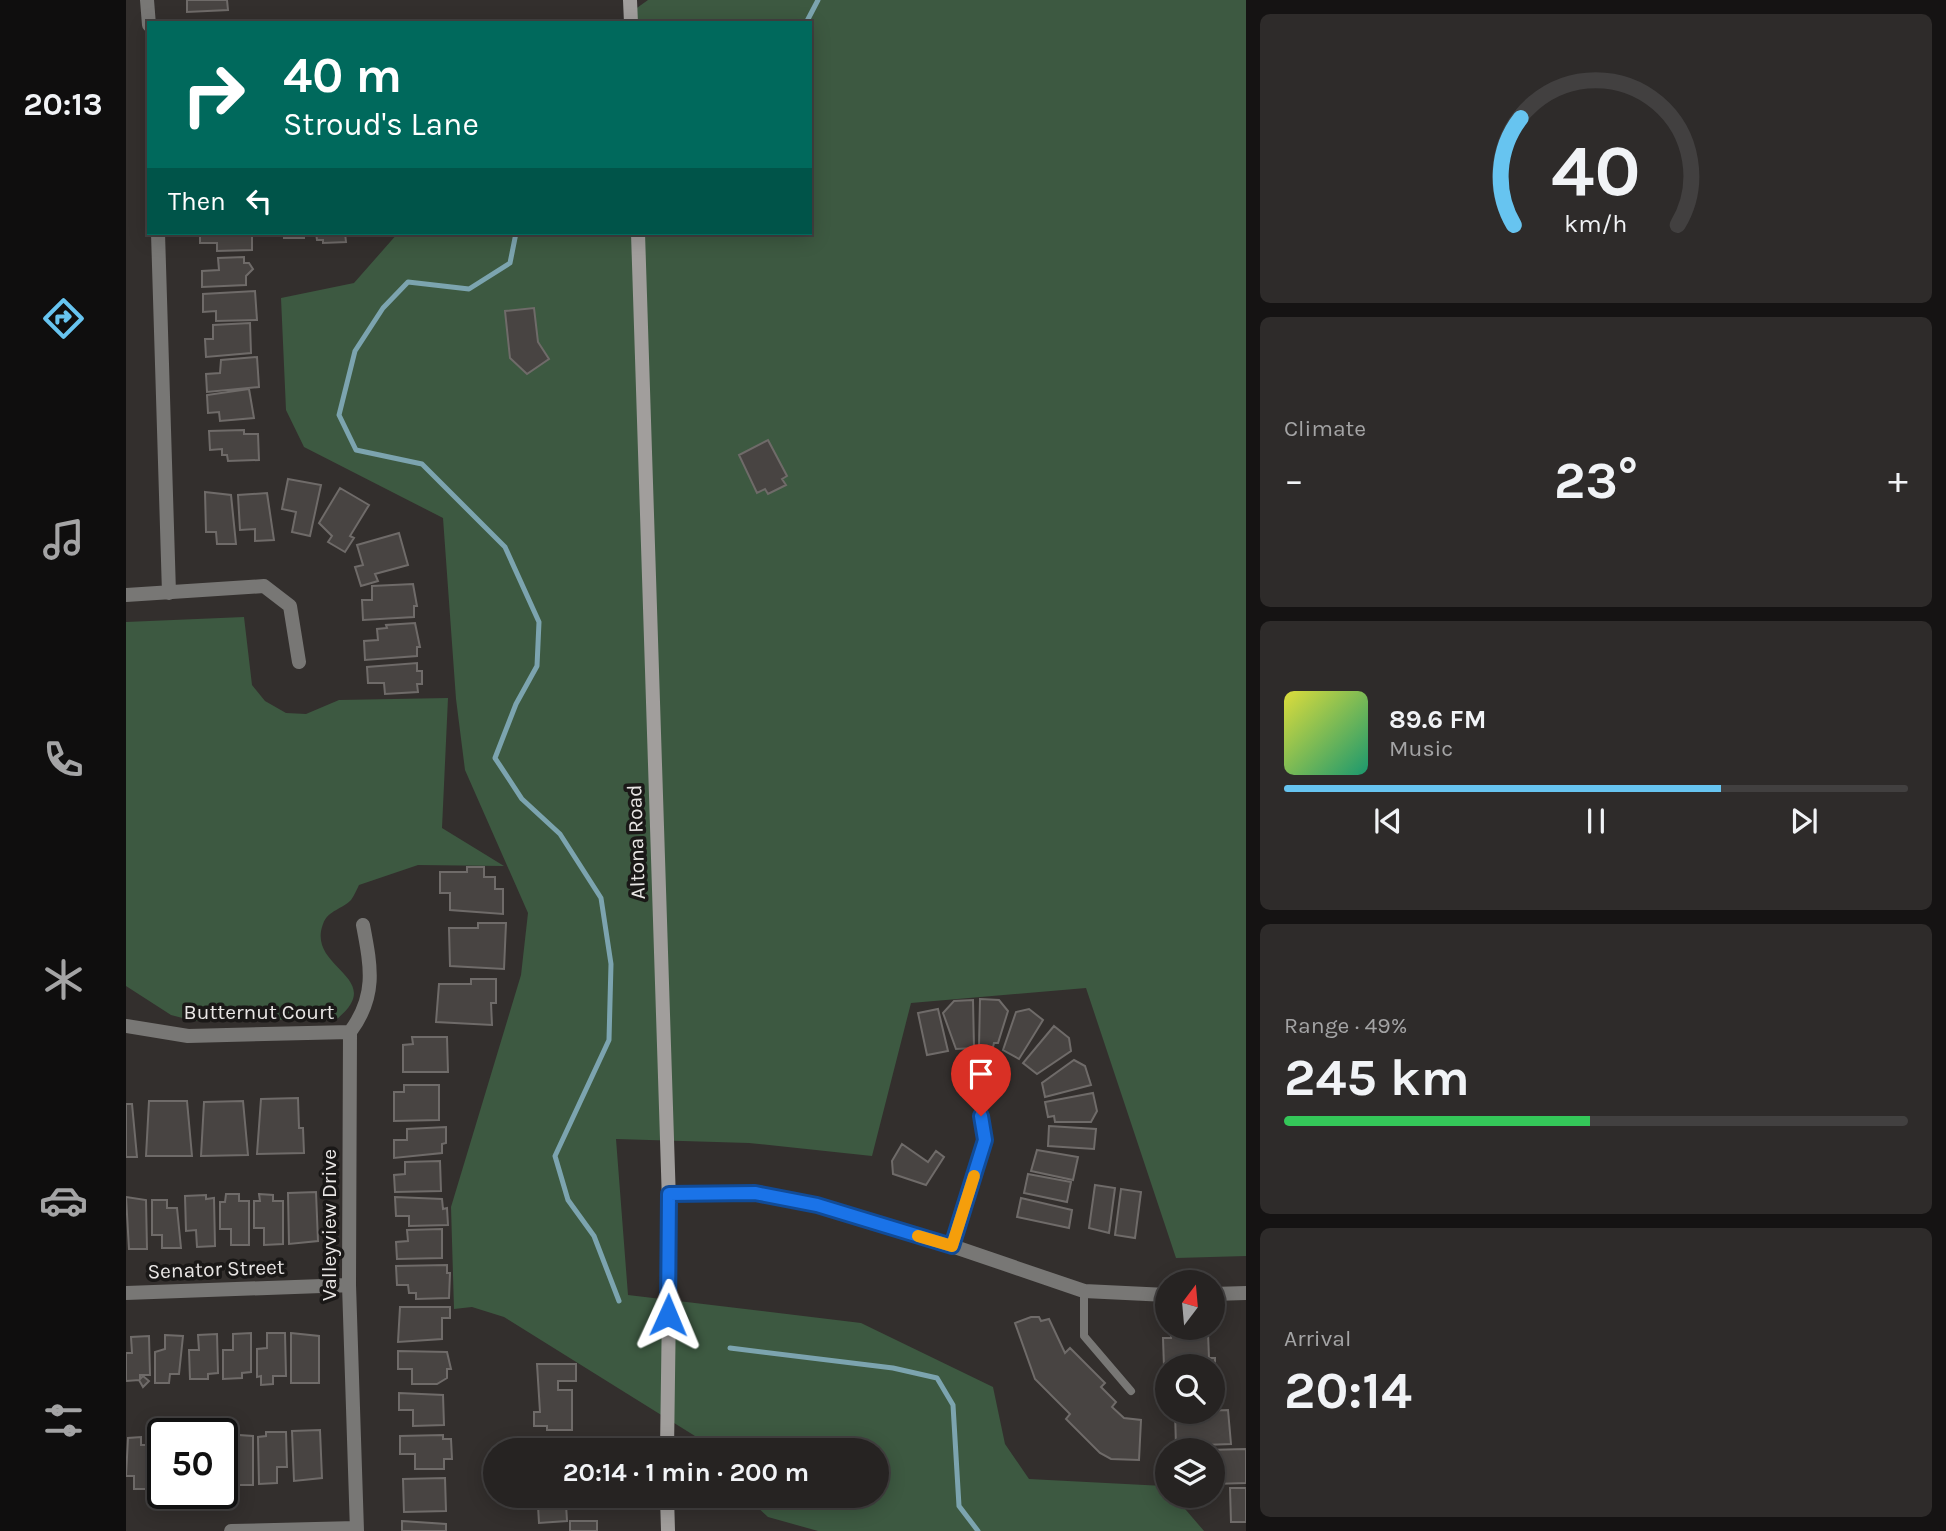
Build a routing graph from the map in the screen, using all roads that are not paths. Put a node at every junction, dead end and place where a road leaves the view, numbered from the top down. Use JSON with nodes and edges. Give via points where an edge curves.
{"nodes":[{"id":1,"x":147,"y":0,"type":"edge"},
{"id":2,"x":630,"y":0,"type":"edge"},
{"id":3,"x":149,"y":21,"type":"edge"},
{"id":4,"x":631,"y":21,"type":"edge"},
{"id":5,"x":158,"y":235,"type":"edge"},
{"id":6,"x":638,"y":235,"type":"edge"},
{"id":7,"x":169,"y":593,"type":"junction"},
{"id":8,"x":126,"y":595,"type":"edge"},
{"id":9,"x":299,"y":662,"type":"dead end"},
{"id":10,"x":363,"y":925,"type":"dead end"},
{"id":11,"x":126,"y":1026,"type":"edge"},
{"id":12,"x":350,"y":1032,"type":"junction"},
{"id":13,"x":981,"y":1116,"type":"dead end"},
{"id":14,"x":669,"y":1194,"type":"junction"},
{"id":15,"x":952,"y":1246,"type":"junction"},
{"id":16,"x":349,"y":1285,"type":"junction"},
{"id":17,"x":1084,"y":1292,"type":"junction"},
{"id":18,"x":126,"y":1293,"type":"edge"},
{"id":19,"x":1246,"y":1293,"type":"edge"},
{"id":20,"x":1225,"y":1294,"type":"edge"},
{"id":21,"x":1155,"y":1295,"type":"edge"},
{"id":22,"x":1131,"y":1391,"type":"dead end"},
{"id":23,"x":667,"y":1438,"type":"edge"},
{"id":24,"x":667,"y":1508,"type":"edge"},
{"id":25,"x":357,"y":1530,"type":"edge"},
{"id":26,"x":231,"y":1531,"type":"edge"},
{"id":27,"x":668,"y":1531,"type":"edge"}],
"edges":[{"from":1,"to":3,"type":"street"},
{"from":2,"to":4,"type":"main road"},
{"from":5,"to":7,"type":"street"},
{"from":6,"to":14,"type":"main road","name":"Altona Road"},
{"from":7,"to":8,"type":"street"},
{"from":7,"to":9,"type":"street","via":[[264,586],[290,606]]},
{"from":10,"to":12,"type":"street","name":"Valleyview Drive","via":[[370,989],[363,1015]]},
{"from":11,"to":12,"type":"street","name":"Butternut Court","via":[[188,1036]]},
{"from":12,"to":16,"type":"street","name":"Valleyview Drive"},
{"from":13,"to":15,"type":"street","via":[[985,1140]]},
{"from":14,"to":15,"type":"street","via":[[755,1193],[817,1205]]},
{"from":14,"to":23,"type":"main road","name":"Altona Road"},
{"from":15,"to":17,"type":"street"},
{"from":16,"to":18,"type":"street","name":"Senator Street"},
{"from":16,"to":25,"type":"street","name":"Valleyview Drive"},
{"from":17,"to":21,"type":"street"},
{"from":17,"to":22,"type":"lane","via":[[1084,1336]]},
{"from":19,"to":20,"type":"street"},
{"from":24,"to":27,"type":"main road"},
{"from":25,"to":26,"type":"street"}]}
